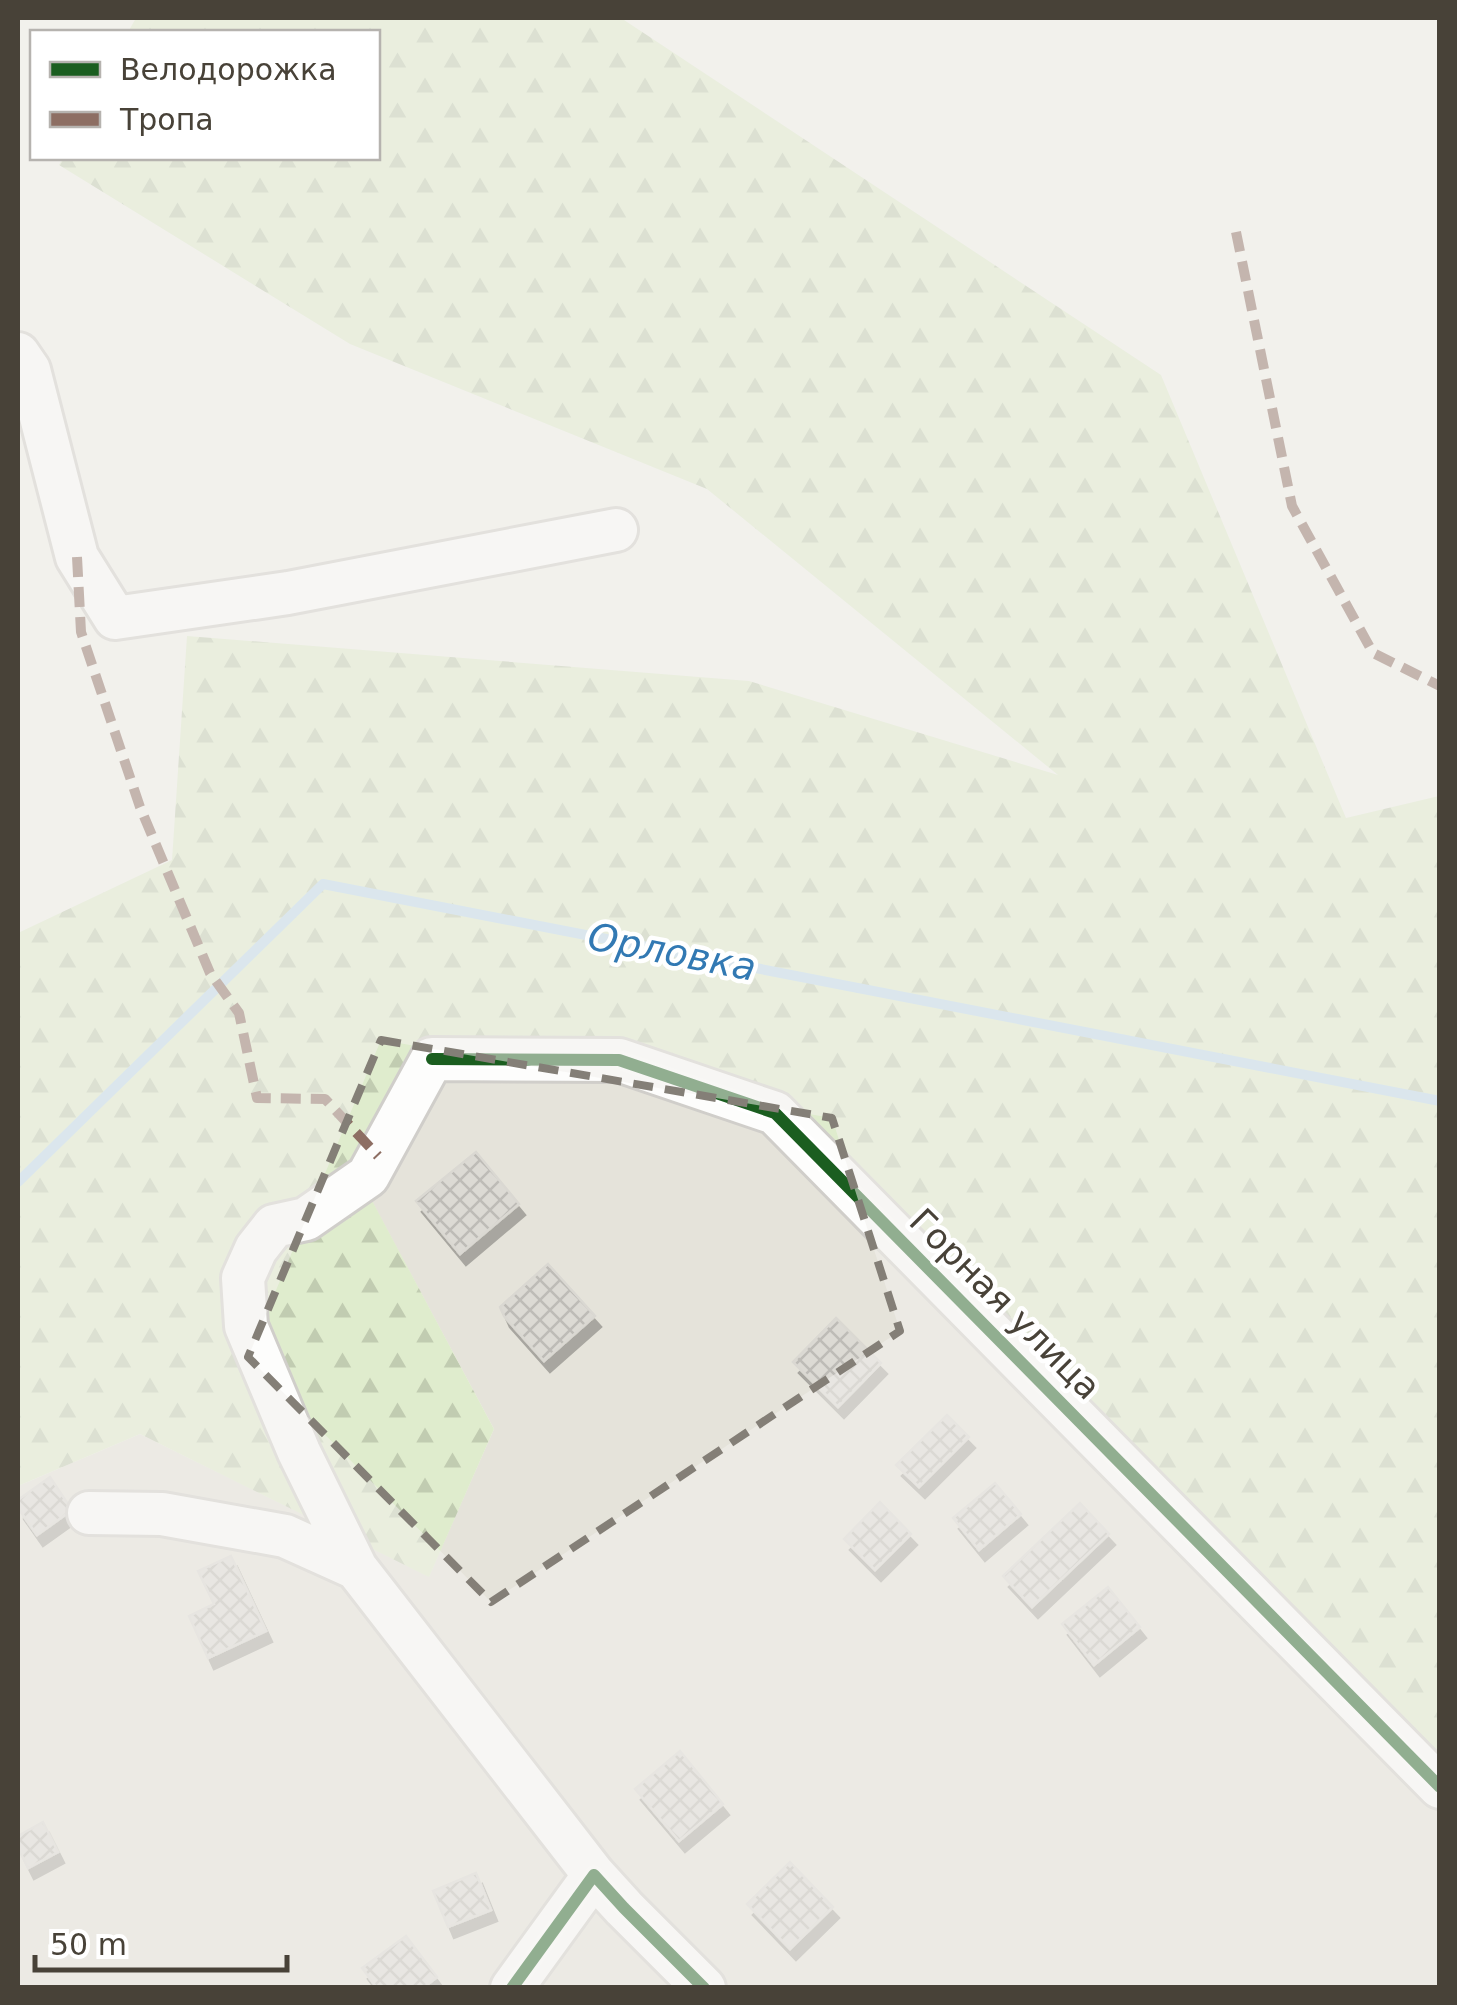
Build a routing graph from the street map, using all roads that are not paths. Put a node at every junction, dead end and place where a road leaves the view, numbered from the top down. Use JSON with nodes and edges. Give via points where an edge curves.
{"nodes":[{"id":1,"x":18,"y":354,"type":"edge"},
{"id":2,"x":616,"y":530,"type":"dead end"},
{"id":3,"x":90,"y":1513,"type":"dead end"},
{"id":4,"x":356,"y":1568,"type":"junction"},
{"id":5,"x":1440,"y":1787,"type":"edge"},
{"id":6,"x":594,"y":1875,"type":"junction"},
{"id":7,"x":512,"y":1988,"type":"edge"},
{"id":8,"x":704,"y":1988,"type":"edge"}],
"edges":[{"from":1,"to":2,"type":"street","via":[[29,370],[77,557],[115,618],[288,593]]},
{"from":3,"to":4,"type":"street","via":[[162,1514],[285,1536]]},
{"from":4,"to":5,"type":"street","name":"Горная улица","via":[[246,1326],[243,1278],[256,1249],[274,1226],[306,1219],[368,1176],[432,1059],[619,1060],[775,1114]]},
{"from":4,"to":6,"type":"street"},
{"from":6,"to":7,"type":"street"},
{"from":6,"to":8,"type":"street"}]}
